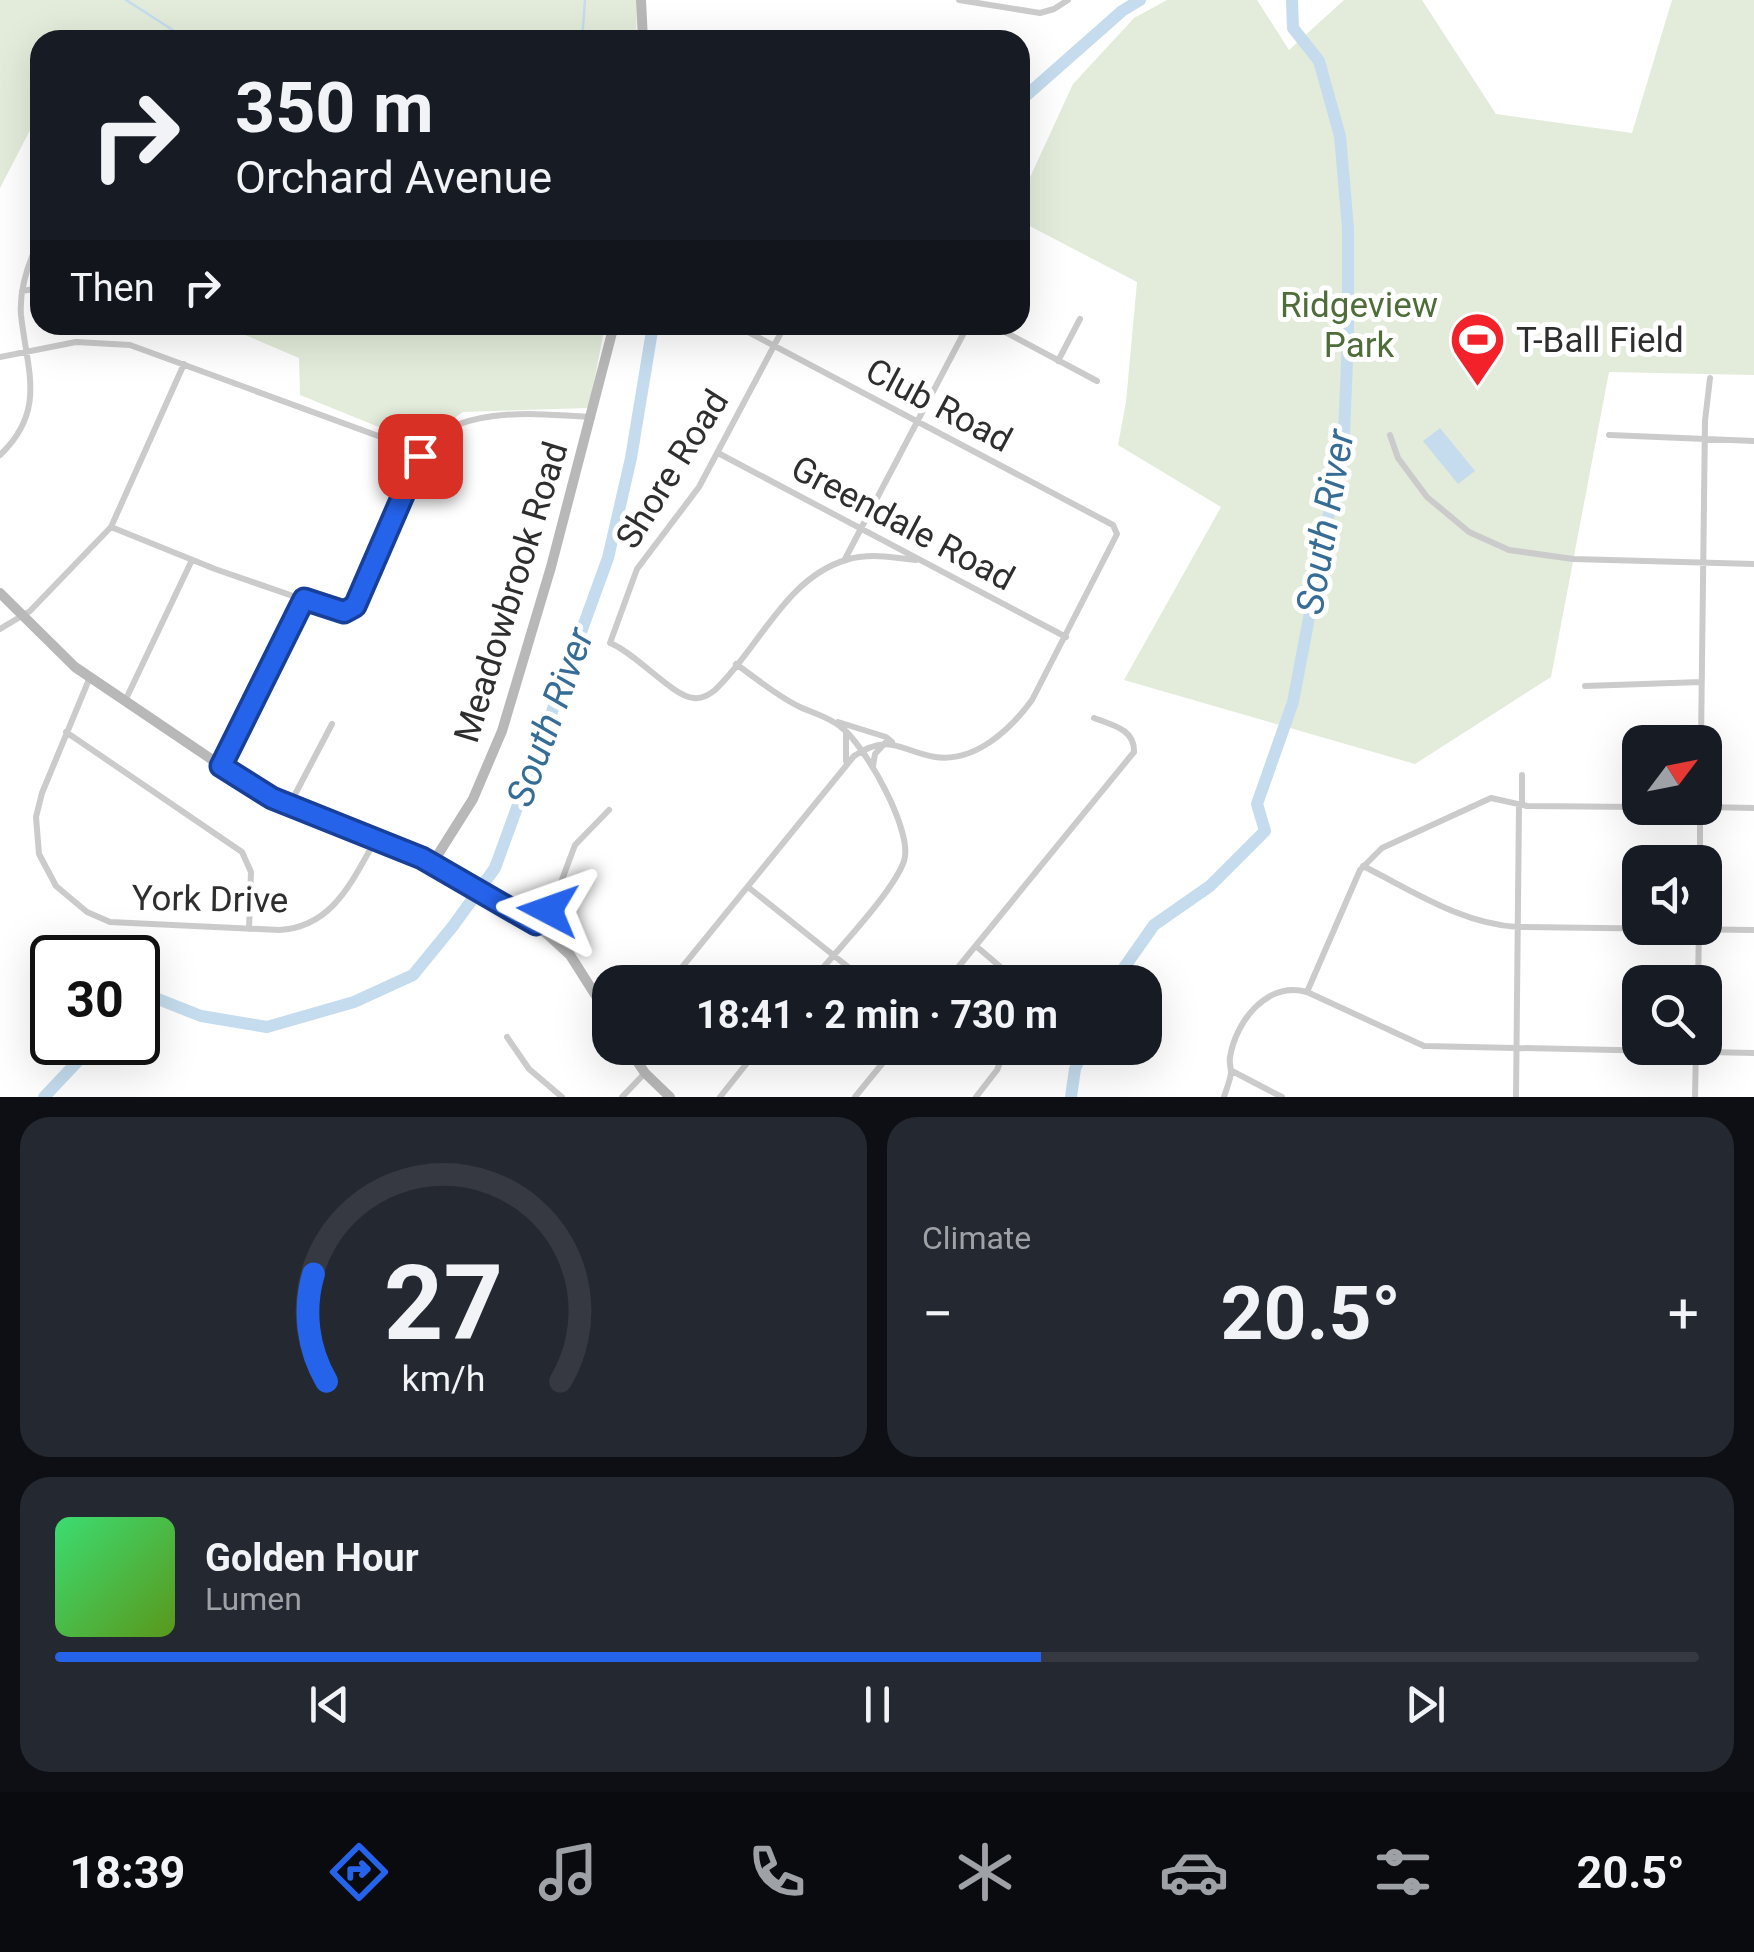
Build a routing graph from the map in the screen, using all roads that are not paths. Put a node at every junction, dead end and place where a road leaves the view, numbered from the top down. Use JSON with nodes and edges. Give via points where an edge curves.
{"nodes":[{"id":1,"x":641,"y":0,"type":"edge"},
{"id":2,"x":960,"y":0,"type":"edge"},
{"id":3,"x":1068,"y":0,"type":"edge"},
{"id":4,"x":643,"y":30,"type":"edge"},
{"id":5,"x":30,"y":261,"type":"edge"},
{"id":6,"x":30,"y":290,"type":"edge"},
{"id":7,"x":22,"y":291,"type":"junction"},
{"id":8,"x":1080,"y":319,"type":"dead end"},
{"id":9,"x":612,"y":335,"type":"edge"},
{"id":10,"x":753,"y":335,"type":"edge"},
{"id":11,"x":780,"y":335,"type":"edge"},
{"id":12,"x":963,"y":335,"type":"edge"},
{"id":13,"x":1011,"y":335,"type":"edge"},
{"id":14,"x":774,"y":346,"type":"junction"},
{"id":15,"x":28,"y":353,"type":"junction"},
{"id":16,"x":0,"y":357,"type":"edge"},
{"id":17,"x":1058,"y":360,"type":"junction"},
{"id":18,"x":184,"y":364,"type":"junction"},
{"id":19,"x":1710,"y":378,"type":"dead end"},
{"id":20,"x":1097,"y":381,"type":"dead end"},
{"id":21,"x":592,"y":417,"type":"junction"},
{"id":22,"x":917,"y":421,"type":"junction"},
{"id":23,"x":1390,"y":435,"type":"dead end"},
{"id":24,"x":1610,"y":436,"type":"dead end"},
{"id":25,"x":1705,"y":440,"type":"junction"},
{"id":26,"x":1754,"y":441,"type":"edge"},
{"id":27,"x":422,"y":452,"type":"junction"},
{"id":28,"x":718,"y":453,"type":"junction"},
{"id":29,"x":0,"y":456,"type":"edge"},
{"id":30,"x":111,"y":527,"type":"junction"},
{"id":31,"x":860,"y":530,"type":"junction"},
{"id":32,"x":192,"y":560,"type":"junction"},
{"id":33,"x":844,"y":560,"type":"junction"},
{"id":34,"x":916,"y":560,"type":"junction"},
{"id":35,"x":1703,"y":563,"type":"junction"},
{"id":36,"x":1754,"y":564,"type":"edge"},
{"id":37,"x":0,"y":593,"type":"edge"},
{"id":38,"x":304,"y":599,"type":"junction"},
{"id":39,"x":21,"y":615,"type":"junction"},
{"id":40,"x":0,"y":629,"type":"edge"},
{"id":41,"x":1066,"y":637,"type":"junction"},
{"id":42,"x":736,"y":664,"type":"junction"},
{"id":43,"x":90,"y":677,"type":"junction"},
{"id":44,"x":1702,"y":682,"type":"junction"},
{"id":45,"x":1585,"y":686,"type":"dead end"},
{"id":46,"x":126,"y":700,"type":"junction"},
{"id":47,"x":1094,"y":718,"type":"dead end"},
{"id":48,"x":832,"y":720,"type":"junction"},
{"id":49,"x":332,"y":724,"type":"dead end"},
{"id":50,"x":1701,"y":725,"type":"edge"},
{"id":51,"x":844,"y":728,"type":"junction"},
{"id":52,"x":66,"y":732,"type":"junction"},
{"id":53,"x":889,"y":743,"type":"junction"},
{"id":54,"x":861,"y":751,"type":"junction"},
{"id":55,"x":868,"y":763,"type":"junction"},
{"id":56,"x":845,"y":765,"type":"junction"},
{"id":57,"x":221,"y":766,"type":"junction"},
{"id":58,"x":874,"y":772,"type":"junction"},
{"id":59,"x":1522,"y":776,"type":"dead end"},
{"id":60,"x":290,"y":805,"type":"junction"},
{"id":61,"x":1520,"y":805,"type":"junction"},
{"id":62,"x":1622,"y":806,"type":"edge"},
{"id":63,"x":1722,"y":808,"type":"edge"},
{"id":64,"x":1754,"y":808,"type":"edge"},
{"id":65,"x":609,"y":810,"type":"dead end"},
{"id":66,"x":376,"y":839,"type":"junction"},
{"id":67,"x":432,"y":864,"type":"junction"},
{"id":68,"x":1364,"y":866,"type":"junction"},
{"id":69,"x":748,"y":887,"type":"junction"},
{"id":70,"x":536,"y":924,"type":"junction"},
{"id":71,"x":1518,"y":927,"type":"junction"},
{"id":72,"x":1622,"y":928,"type":"edge"},
{"id":73,"x":249,"y":929,"type":"junction"},
{"id":74,"x":1722,"y":929,"type":"edge"},
{"id":75,"x":1754,"y":930,"type":"edge"},
{"id":76,"x":976,"y":946,"type":"junction"},
{"id":77,"x":834,"y":954,"type":"junction"},
{"id":78,"x":684,"y":965,"type":"edge"},
{"id":79,"x":825,"y":965,"type":"edge"},
{"id":80,"x":847,"y":965,"type":"edge"},
{"id":81,"x":960,"y":965,"type":"edge"},
{"id":82,"x":998,"y":965,"type":"edge"},
{"id":83,"x":592,"y":990,"type":"edge"},
{"id":84,"x":1307,"y":992,"type":"junction"},
{"id":85,"x":507,"y":1038,"type":"dead end"},
{"id":86,"x":1516,"y":1049,"type":"junction"},
{"id":87,"x":1622,"y":1050,"type":"edge"},
{"id":88,"x":1722,"y":1051,"type":"edge"},
{"id":89,"x":1754,"y":1053,"type":"edge"},
{"id":90,"x":640,"y":1065,"type":"edge"},
{"id":91,"x":745,"y":1065,"type":"edge"},
{"id":92,"x":881,"y":1065,"type":"edge"},
{"id":93,"x":999,"y":1065,"type":"edge"},
{"id":94,"x":1696,"y":1065,"type":"edge"},
{"id":95,"x":1232,"y":1070,"type":"junction"},
{"id":96,"x":645,"y":1073,"type":"junction"},
{"id":97,"x":562,"y":1097,"type":"edge"},
{"id":98,"x":622,"y":1097,"type":"edge"},
{"id":99,"x":670,"y":1097,"type":"edge"},
{"id":100,"x":720,"y":1097,"type":"edge"},
{"id":101,"x":854,"y":1097,"type":"edge"},
{"id":102,"x":976,"y":1097,"type":"edge"},
{"id":103,"x":1224,"y":1097,"type":"edge"},
{"id":104,"x":1282,"y":1097,"type":"edge"},
{"id":105,"x":1516,"y":1097,"type":"edge"},
{"id":106,"x":1695,"y":1097,"type":"edge"}],
"edges":[{"from":1,"to":4,"type":"main road"},
{"from":2,"to":3,"type":"street","via":[[1040,13]]},
{"from":5,"to":7,"type":"street"},
{"from":6,"to":7,"type":"street"},
{"from":7,"to":15,"type":"street"},
{"from":8,"to":17,"type":"street"},
{"from":9,"to":21,"type":"main road","name":"Meadowbrook Road"},
{"from":10,"to":14,"type":"street","name":"Club Road"},
{"from":11,"to":14,"type":"street","name":"Shore Road"},
{"from":12,"to":22,"type":"street"},
{"from":13,"to":17,"type":"street"},
{"from":14,"to":22,"type":"street","name":"Club Road"},
{"from":14,"to":28,"type":"street","name":"Shore Road"},
{"from":15,"to":16,"type":"street"},
{"from":15,"to":18,"type":"street","via":[[112,342]]},
{"from":15,"to":29,"type":"street","via":[[30,406]]},
{"from":17,"to":20,"type":"street"},
{"from":18,"to":27,"type":"street"},
{"from":18,"to":30,"type":"street"},
{"from":19,"to":25,"type":"street"},
{"from":21,"to":27,"type":"street","via":[[465,420],[441,431]]},
{"from":21,"to":67,"type":"main road","name":"Meadowbrook Road","via":[[502,731],[478,789]]},
{"from":22,"to":31,"type":"street"},
{"from":22,"to":41,"type":"street","name":"Club Road","via":[[1113,526],[1117,532]]},
{"from":23,"to":35,"type":"street","via":[[1405,470],[1432,502],[1470,532],[1509,550]]},
{"from":24,"to":25,"type":"street"},
{"from":25,"to":26,"type":"street"},
{"from":25,"to":35,"type":"street"},
{"from":27,"to":38,"type":"street","via":[[352,610]]},
{"from":28,"to":31,"type":"street","name":"Greendale Road"},
{"from":28,"to":42,"type":"street","name":"Shore Road","via":[[637,569],[610,644],[694,698],[713,692]]},
{"from":30,"to":32,"type":"street"},
{"from":30,"to":39,"type":"street"},
{"from":31,"to":33,"type":"street"},
{"from":31,"to":34,"type":"street","name":"Greendale Road"},
{"from":32,"to":38,"type":"street"},
{"from":32,"to":46,"type":"street"},
{"from":33,"to":34,"type":"street"},
{"from":33,"to":42,"type":"street","via":[[798,591]]},
{"from":34,"to":41,"type":"street","name":"Greendale Road"},
{"from":35,"to":36,"type":"street"},
{"from":35,"to":44,"type":"street"},
{"from":37,"to":39,"type":"main road"},
{"from":38,"to":57,"type":"street"},
{"from":39,"to":40,"type":"street"},
{"from":39,"to":43,"type":"main road"},
{"from":41,"to":53,"type":"street","via":[[1024,712],[987,744],[942,757]]},
{"from":42,"to":48,"type":"street"},
{"from":43,"to":46,"type":"main road"},
{"from":43,"to":52,"type":"street","name":"York Drive"},
{"from":44,"to":45,"type":"street"},
{"from":44,"to":50,"type":"street"},
{"from":46,"to":57,"type":"main road"},
{"from":47,"to":76,"type":"street","via":[[1126,732],[1134,752]]},
{"from":48,"to":51,"type":"street"},
{"from":48,"to":53,"type":"street"},
{"from":49,"to":60,"type":"street"},
{"from":51,"to":54,"type":"street"},
{"from":51,"to":56,"type":"street"},
{"from":52,"to":73,"type":"street","via":[[242,852],[251,872]]},
{"from":52,"to":73,"type":"street","name":"York Drive","via":[[42,793],[36,832],[42,864],[65,896],[110,922]]},
{"from":53,"to":54,"type":"street"},
{"from":53,"to":58,"type":"street","via":[[875,754]]},
{"from":54,"to":55,"type":"street"},
{"from":54,"to":56,"type":"street"},
{"from":55,"to":56,"type":"street"},
{"from":55,"to":58,"type":"street"},
{"from":56,"to":69,"type":"street"},
{"from":57,"to":60,"type":"main road"},
{"from":58,"to":77,"type":"street","via":[[904,836],[905,857]]},
{"from":59,"to":61,"type":"street"},
{"from":60,"to":66,"type":"main road"},
{"from":61,"to":62,"type":"street"},
{"from":61,"to":68,"type":"street","via":[[1490,798],[1382,848]]},
{"from":61,"to":71,"type":"street"},
{"from":63,"to":64,"type":"street"},
{"from":65,"to":70,"type":"street","via":[[575,845],[554,901]]},
{"from":66,"to":67,"type":"main road"},
{"from":66,"to":73,"type":"street","name":"York Drive","via":[[342,898],[318,920],[289,930]]},
{"from":67,"to":70,"type":"main road"},
{"from":68,"to":71,"type":"street","via":[[1465,917]]},
{"from":68,"to":84,"type":"street"},
{"from":69,"to":77,"type":"street"},
{"from":69,"to":78,"type":"street"},
{"from":70,"to":83,"type":"main road","via":[[570,955]]},
{"from":71,"to":72,"type":"street"},
{"from":71,"to":86,"type":"street"},
{"from":74,"to":75,"type":"street"},
{"from":76,"to":81,"type":"street"},
{"from":76,"to":82,"type":"street"},
{"from":77,"to":79,"type":"street"},
{"from":77,"to":80,"type":"street"},
{"from":84,"to":86,"type":"street","via":[[1418,1044]]},
{"from":84,"to":95,"type":"street","via":[[1288,989],[1263,999],[1234,1044]]},
{"from":85,"to":97,"type":"street","via":[[529,1069]]},
{"from":86,"to":87,"type":"street"},
{"from":86,"to":105,"type":"street"},
{"from":88,"to":89,"type":"street"},
{"from":90,"to":96,"type":"main road"},
{"from":91,"to":100,"type":"street"},
{"from":92,"to":101,"type":"street"},
{"from":93,"to":102,"type":"street"},
{"from":94,"to":106,"type":"street"},
{"from":95,"to":103,"type":"street"},
{"from":95,"to":104,"type":"street"},
{"from":96,"to":98,"type":"street"},
{"from":96,"to":99,"type":"main road"}]}
